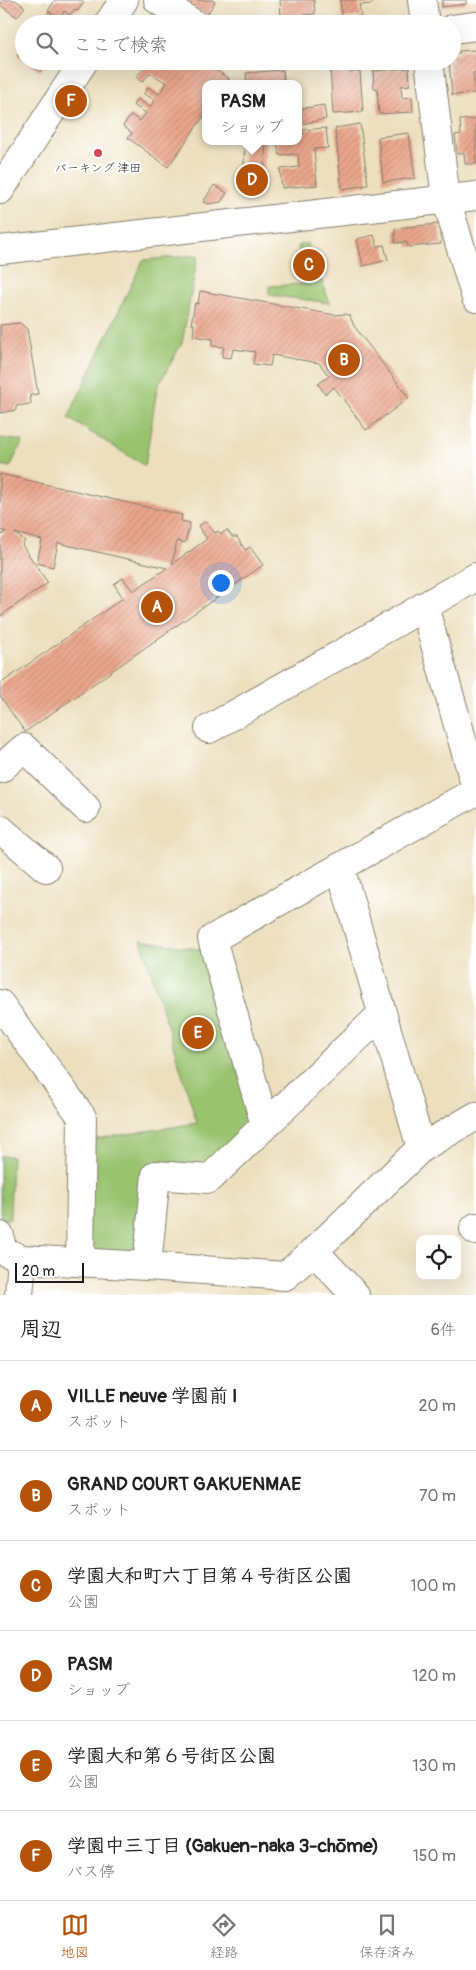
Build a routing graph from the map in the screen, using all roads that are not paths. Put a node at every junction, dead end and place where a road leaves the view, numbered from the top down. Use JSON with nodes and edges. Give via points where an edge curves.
{"nodes":[{"id":1,"x":124,"y":0,"type":"edge"},
{"id":2,"x":158,"y":0,"type":"edge"},
{"id":3,"x":422,"y":0,"type":"edge"},
{"id":4,"x":114,"y":15,"type":"edge"},
{"id":5,"x":180,"y":15,"type":"edge"},
{"id":6,"x":424,"y":15,"type":"edge"},
{"id":7,"x":476,"y":26,"type":"edge"},
{"id":8,"x":461,"y":28,"type":"edge"},
{"id":9,"x":78,"y":70,"type":"edge"},
{"id":10,"x":430,"y":70,"type":"edge"},
{"id":11,"x":0,"y":190,"type":"edge"},
{"id":12,"x":476,"y":196,"type":"edge"},
{"id":13,"x":446,"y":199,"type":"junction"},
{"id":14,"x":0,"y":250,"type":"edge"},
{"id":15,"x":476,"y":298,"type":"edge"},
{"id":16,"x":476,"y":577,"type":"edge"},
{"id":17,"x":424,"y":606,"type":"junction"},
{"id":18,"x":209,"y":729,"type":"dead end"},
{"id":19,"x":4,"y":756,"type":"edge"},
{"id":20,"x":476,"y":789,"type":"edge"},
{"id":21,"x":86,"y":808,"type":"dead end"},
{"id":22,"x":0,"y":829,"type":"edge"},
{"id":23,"x":340,"y":867,"type":"junction"},
{"id":24,"x":46,"y":868,"type":"dead end"},
{"id":25,"x":0,"y":1004,"type":"edge"},
{"id":26,"x":382,"y":1014,"type":"junction"},
{"id":27,"x":476,"y":1116,"type":"edge"},
{"id":28,"x":265,"y":1124,"type":"junction"},
{"id":29,"x":420,"y":1148,"type":"junction"},
{"id":30,"x":476,"y":1227,"type":"edge"},
{"id":31,"x":476,"y":1231,"type":"edge"},
{"id":32,"x":0,"y":1236,"type":"edge"},
{"id":33,"x":314,"y":1251,"type":"junction"},
{"id":34,"x":22,"y":1259,"type":"junction"},
{"id":35,"x":80,"y":1262,"type":"junction"},
{"id":36,"x":148,"y":1266,"type":"junction"},
{"id":37,"x":19,"y":1295,"type":"edge"},
{"id":38,"x":355,"y":1295,"type":"edge"}],
"edges":[{"from":1,"to":4,"type":"street"},
{"from":2,"to":5,"type":"street"},
{"from":3,"to":6,"type":"street"},
{"from":7,"to":8,"type":"street"},
{"from":9,"to":11,"type":"street"},
{"from":10,"to":13,"type":"street"},
{"from":12,"to":13,"type":"street"},
{"from":13,"to":14,"type":"street"},
{"from":13,"to":15,"type":"street"},
{"from":16,"to":17,"type":"street"},
{"from":17,"to":18,"type":"street"},
{"from":17,"to":20,"type":"street"},
{"from":19,"to":21,"type":"street","via":[[24,748]]},
{"from":20,"to":23,"type":"street"},
{"from":22,"to":24,"type":"street"},
{"from":23,"to":26,"type":"street"},
{"from":23,"to":28,"type":"street","via":[[212,940]]},
{"from":25,"to":35,"type":"street","via":[[82,1117]]},
{"from":26,"to":28,"type":"street"},
{"from":26,"to":29,"type":"street"},
{"from":27,"to":29,"type":"street"},
{"from":28,"to":36,"type":"street","via":[[209,1179],[156,1175]]},
{"from":29,"to":33,"type":"street"},
{"from":30,"to":31,"type":"street"},
{"from":32,"to":34,"type":"street","via":[[1,1250]]},
{"from":33,"to":36,"type":"street","via":[[285,1276]]},
{"from":33,"to":38,"type":"street"},
{"from":34,"to":35,"type":"street"},
{"from":34,"to":37,"type":"street"},
{"from":35,"to":36,"type":"street"}]}
